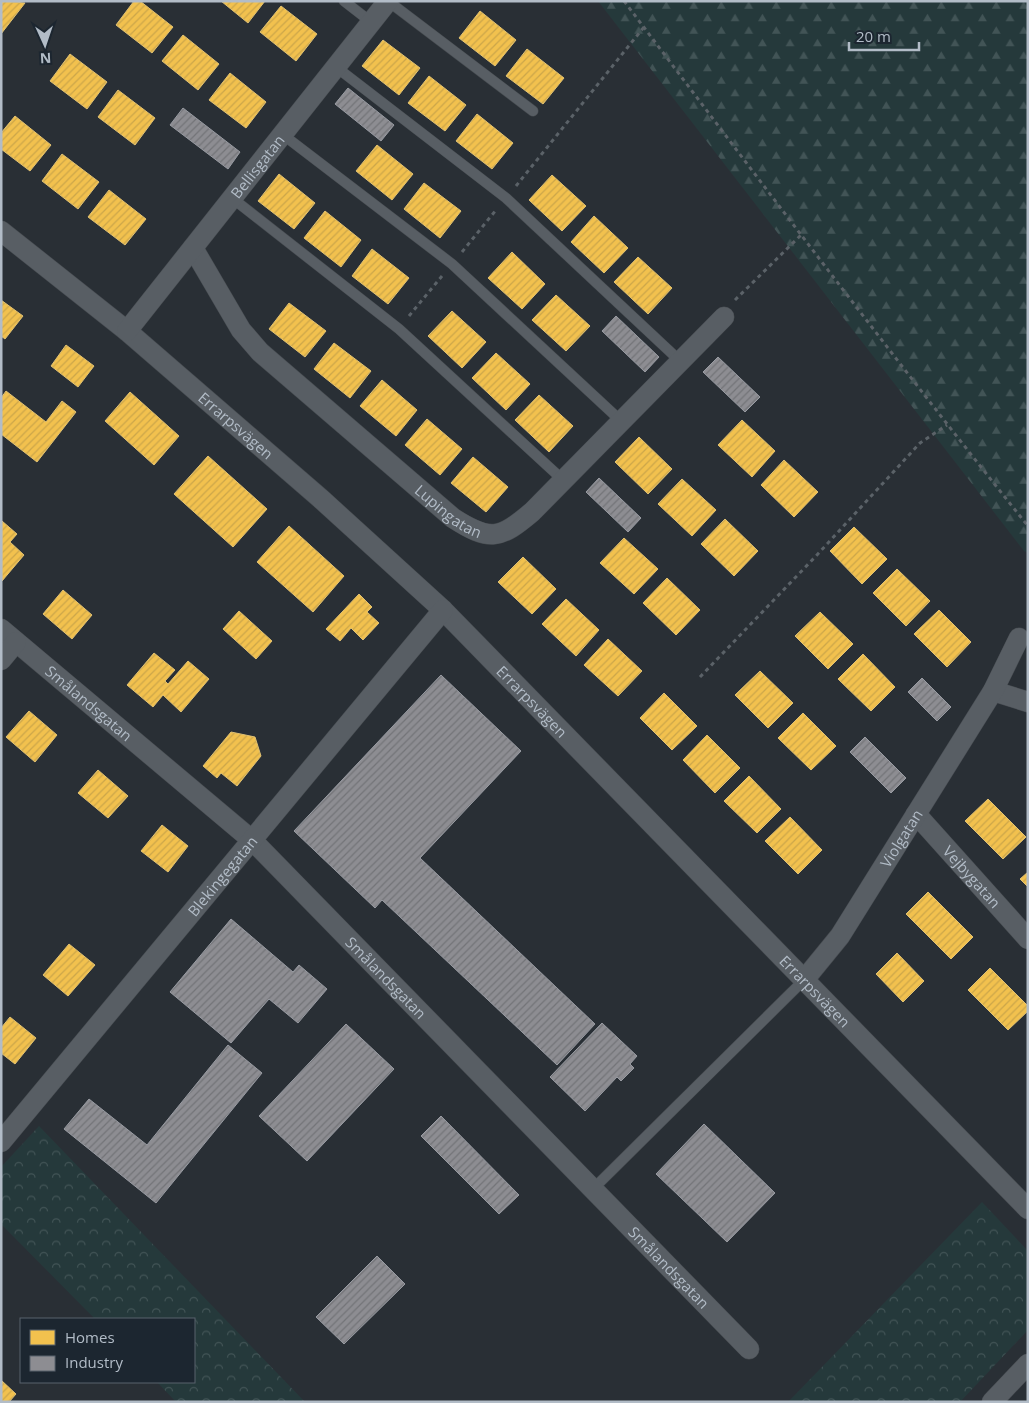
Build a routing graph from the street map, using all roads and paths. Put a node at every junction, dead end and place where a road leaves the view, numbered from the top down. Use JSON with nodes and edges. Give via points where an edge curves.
{"nodes":[{"id":1,"x":344,"y":1,"type":"edge"},
{"id":2,"x":388,"y":1,"type":"edge"},
{"id":3,"x":624,"y":1,"type":"edge"},
{"id":4,"x":371,"y":22,"type":"junction"},
{"id":5,"x":644,"y":27,"type":"junction"},
{"id":6,"x":336,"y":67,"type":"junction"},
{"id":7,"x":533,"y":112,"type":"dead end"},
{"id":8,"x":282,"y":134,"type":"junction"},
{"id":9,"x":232,"y":198,"type":"junction"},
{"id":10,"x":506,"y":198,"type":"junction"},
{"id":11,"x":1,"y":231,"type":"edge"},
{"id":12,"x":801,"y":235,"type":"junction"},
{"id":13,"x":193,"y":248,"type":"junction"},
{"id":14,"x":452,"y":264,"type":"junction"},
{"id":15,"x":724,"y":317,"type":"joint"},
{"id":16,"x":399,"y":329,"type":"junction"},
{"id":17,"x":127,"y":331,"type":"junction"},
{"id":18,"x":680,"y":361,"type":"junction"},
{"id":19,"x":621,"y":421,"type":"junction"},
{"id":20,"x":947,"y":425,"type":"junction"},
{"id":21,"x":563,"y":480,"type":"junction"},
{"id":22,"x":1028,"y":526,"type":"edge"},
{"id":23,"x":443,"y":610,"type":"junction"},
{"id":24,"x":9,"y":635,"type":"edge"},
{"id":25,"x":1019,"y":638,"type":"dead end"},
{"id":26,"x":1,"y":660,"type":"edge"},
{"id":27,"x":700,"y":676,"type":"dead end"},
{"id":28,"x":993,"y":691,"type":"junction"},
{"id":29,"x":1028,"y":702,"type":"edge"},
{"id":30,"x":916,"y":814,"type":"junction"},
{"id":31,"x":253,"y":841,"type":"junction"},
{"id":32,"x":1028,"y":939,"type":"edge"},
{"id":33,"x":804,"y":980,"type":"junction"},
{"id":34,"x":1,"y":1142,"type":"edge"},
{"id":35,"x":593,"y":1189,"type":"junction"},
{"id":36,"x":1028,"y":1209,"type":"edge"},
{"id":37,"x":749,"y":1349,"type":"dead end"},
{"id":38,"x":1028,"y":1364,"type":"edge"},
{"id":39,"x":992,"y":1402,"type":"edge"}],
"edges":[{"from":1,"to":4,"type":"lane"},
{"from":2,"to":4,"type":"street","name":"Bellisgatan"},
{"from":2,"to":7,"type":"lane"},
{"from":3,"to":5,"type":"path"},
{"from":4,"to":6,"type":"street","name":"Bellisgatan"},
{"from":5,"to":10,"type":"path"},
{"from":5,"to":12,"type":"path"},
{"from":6,"to":8,"type":"street","name":"Bellisgatan"},
{"from":6,"to":10,"type":"lane"},
{"from":8,"to":9,"type":"street","name":"Bellisgatan"},
{"from":8,"to":14,"type":"lane"},
{"from":9,"to":13,"type":"street","name":"Bellisgatan"},
{"from":9,"to":16,"type":"lane"},
{"from":10,"to":14,"type":"path"},
{"from":10,"to":18,"type":"lane"},
{"from":11,"to":17,"type":"street","name":"Errarpsvägen"},
{"from":12,"to":15,"type":"path","via":[[736,299]]},
{"from":12,"to":20,"type":"path"},
{"from":13,"to":17,"type":"street","name":"Bellisgatan"},
{"from":13,"to":21,"type":"street","name":"Lupingatan","via":[[241,330],[260,352],[467,527],[488,534],[508,531]]},
{"from":14,"to":16,"type":"path"},
{"from":14,"to":19,"type":"lane"},
{"from":15,"to":18,"type":"street","name":"Lupingatan"},
{"from":16,"to":21,"type":"lane"},
{"from":17,"to":23,"type":"street","name":"Errarpsvägen","via":[[320,498]]},
{"from":18,"to":19,"type":"street","name":"Lupingatan"},
{"from":19,"to":21,"type":"street","name":"Lupingatan"},
{"from":20,"to":22,"type":"path"},
{"from":20,"to":27,"type":"path","via":[[920,443]]},
{"from":23,"to":31,"type":"street","name":"Blekingegatan"},
{"from":23,"to":33,"type":"street","name":"Errarpsvägen"},
{"from":24,"to":26,"type":"street"},
{"from":24,"to":31,"type":"street","name":"Smålandsgatan"},
{"from":25,"to":28,"type":"street","name":"Violgatan"},
{"from":28,"to":29,"type":"street"},
{"from":28,"to":30,"type":"street","name":"Violgatan"},
{"from":30,"to":32,"type":"street","name":"Vejbygatan"},
{"from":30,"to":33,"type":"street","name":"Violgatan","via":[[840,936]]},
{"from":31,"to":34,"type":"street","name":"Blekingegatan"},
{"from":31,"to":35,"type":"street","name":"Smålandsgatan"},
{"from":33,"to":35,"type":"lane"},
{"from":33,"to":36,"type":"street","name":"Errarpsvägen"},
{"from":35,"to":37,"type":"street","name":"Smålandsgatan"},
{"from":38,"to":39,"type":"street"}]}
